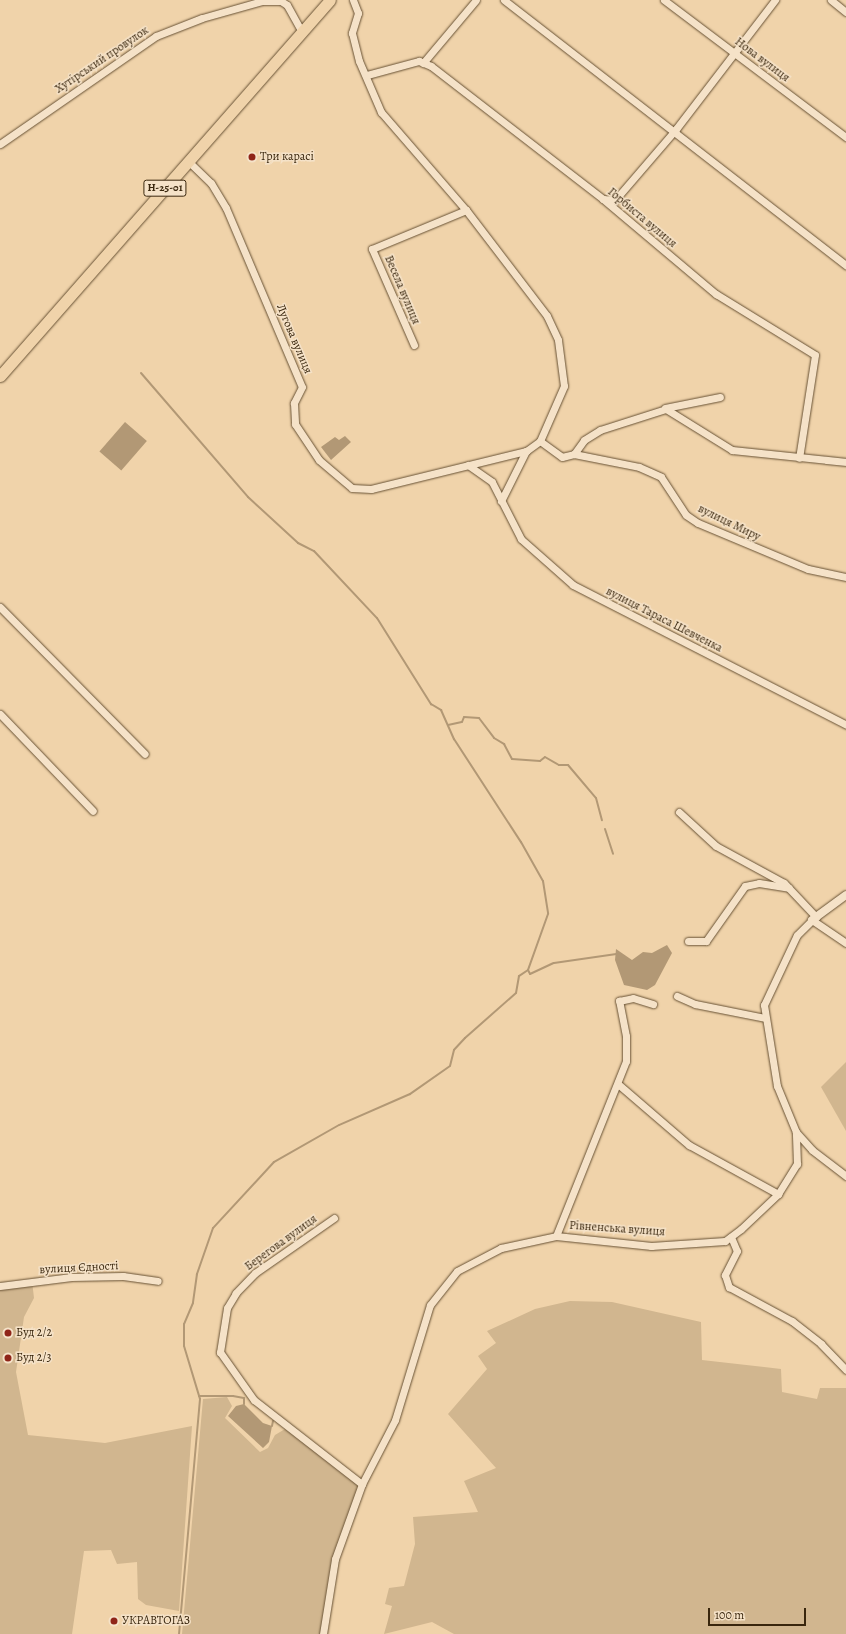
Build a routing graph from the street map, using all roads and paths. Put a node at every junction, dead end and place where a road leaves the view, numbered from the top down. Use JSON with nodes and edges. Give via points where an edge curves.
{"nodes":[{"id":1,"x":330,"y":0,"type":"edge"},
{"id":2,"x":353,"y":0,"type":"edge"},
{"id":3,"x":476,"y":0,"type":"edge"},
{"id":4,"x":504,"y":0,"type":"edge"},
{"id":5,"x":664,"y":0,"type":"edge"},
{"id":6,"x":775,"y":0,"type":"edge"},
{"id":7,"x":831,"y":0,"type":"edge"},
{"id":8,"x":846,"y":12,"type":"edge"},
{"id":9,"x":302,"y":32,"type":"junction"},
{"id":10,"x":735,"y":53,"type":"junction"},
{"id":11,"x":423,"y":63,"type":"junction"},
{"id":12,"x":367,"y":75,"type":"junction"},
{"id":13,"x":676,"y":130,"type":"junction"},
{"id":14,"x":846,"y":137,"type":"edge"},
{"id":15,"x":0,"y":144,"type":"edge"},
{"id":16,"x":188,"y":161,"type":"junction"},
{"id":17,"x":603,"y":199,"type":"junction"},
{"id":18,"x":466,"y":210,"type":"junction"},
{"id":19,"x":846,"y":265,"type":"edge"},
{"id":20,"x":414,"y":345,"type":"dead end"},
{"id":21,"x":0,"y":376,"type":"edge"},
{"id":22,"x":720,"y":397,"type":"dead end"},
{"id":23,"x":661,"y":409,"type":"junction"},
{"id":24,"x":540,"y":441,"type":"junction"},
{"id":25,"x":526,"y":451,"type":"junction"},
{"id":26,"x":574,"y":454,"type":"junction"},
{"id":27,"x":799,"y":458,"type":"junction"},
{"id":28,"x":846,"y":462,"type":"edge"},
{"id":29,"x":468,"y":465,"type":"junction"},
{"id":30,"x":501,"y":500,"type":"junction"},
{"id":31,"x":846,"y":577,"type":"edge"},
{"id":32,"x":0,"y":607,"type":"edge"},
{"id":33,"x":0,"y":714,"type":"edge"},
{"id":34,"x":846,"y":725,"type":"edge"},
{"id":35,"x":145,"y":754,"type":"dead end"},
{"id":36,"x":93,"y":811,"type":"dead end"},
{"id":37,"x":679,"y":812,"type":"dead end"},
{"id":38,"x":790,"y":888,"type":"junction"},
{"id":39,"x":846,"y":895,"type":"edge"},
{"id":40,"x":814,"y":919,"type":"junction"},
{"id":41,"x":688,"y":941,"type":"dead end"},
{"id":42,"x":846,"y":943,"type":"edge"},
{"id":43,"x":677,"y":996,"type":"dead end"},
{"id":44,"x":653,"y":1004,"type":"dead end"},
{"id":45,"x":765,"y":1018,"type":"junction"},
{"id":46,"x":618,"y":1084,"type":"junction"},
{"id":47,"x":796,"y":1132,"type":"junction"},
{"id":48,"x":846,"y":1176,"type":"edge"},
{"id":49,"x":778,"y":1194,"type":"junction"},
{"id":50,"x":334,"y":1218,"type":"dead end"},
{"id":51,"x":556,"y":1236,"type":"junction"},
{"id":52,"x":731,"y":1236,"type":"junction"},
{"id":53,"x":158,"y":1281,"type":"dead end"},
{"id":54,"x":0,"y":1286,"type":"edge"},
{"id":55,"x":846,"y":1370,"type":"edge"},
{"id":56,"x":362,"y":1484,"type":"junction"},
{"id":57,"x":323,"y":1634,"type":"edge"}],
"edges":[{"from":1,"to":9,"type":"main road","number":"Н-25-01"},
{"from":2,"to":12,"type":"street","via":[[358,13],[352,33]]},
{"from":3,"to":11,"type":"street"},
{"from":4,"to":13,"type":"street"},
{"from":5,"to":10,"type":"street","name":"Нова вулиця"},
{"from":6,"to":10,"type":"street"},
{"from":7,"to":8,"type":"street"},
{"from":9,"to":15,"type":"street","name":"Хутірський провулок","via":[[287,5],[281,1],[262,1],[202,18],[156,36]]},
{"from":9,"to":16,"type":"main road","number":"Н-25-01"},
{"from":10,"to":13,"type":"street"},
{"from":10,"to":14,"type":"street","name":"Нова вулиця"},
{"from":11,"to":12,"type":"street","via":[[419,61]]},
{"from":11,"to":17,"type":"street","name":"Горбиста вулиця"},
{"from":12,"to":18,"type":"street","via":[[380,112]]},
{"from":13,"to":17,"type":"street","via":[[615,200]]},
{"from":13,"to":19,"type":"street"},
{"from":16,"to":21,"type":"main road","number":"Н-25-01"},
{"from":16,"to":29,"type":"street","name":"Лугова вулиця","via":[[211,184],[226,208],[302,387],[294,403],[295,424],[320,460],[352,488],[371,489]]},
{"from":17,"to":27,"type":"street","name":"Горбиста вулиця","via":[[716,294],[815,355]]},
{"from":18,"to":20,"type":"street","name":"Весела вулиця","via":[[372,249]]},
{"from":18,"to":24,"type":"street","via":[[547,316],[558,340],[564,386]]},
{"from":22,"to":23,"type":"street"},
{"from":23,"to":26,"type":"street","via":[[600,430],[584,440]]},
{"from":23,"to":27,"type":"street","via":[[672,411],[732,450]]},
{"from":24,"to":25,"type":"street"},
{"from":24,"to":26,"type":"street","name":"вулиця Миру","via":[[562,457]]},
{"from":25,"to":29,"type":"street","name":"Лугова вулиця"},
{"from":25,"to":30,"type":"street"},
{"from":26,"to":31,"type":"street","name":"вулиця Миру","via":[[639,468],[661,477],[686,515],[698,523],[808,569]]},
{"from":27,"to":28,"type":"street"},
{"from":29,"to":30,"type":"street","name":"вулиця Тараса Шевченка","via":[[492,482]]},
{"from":30,"to":34,"type":"street","name":"вулиця Тараса Шевченка","via":[[521,539],[573,585]]},
{"from":32,"to":35,"type":"street"},
{"from":33,"to":36,"type":"street"},
{"from":37,"to":38,"type":"street","via":[[716,846]]},
{"from":38,"to":40,"type":"street"},
{"from":38,"to":41,"type":"street","via":[[759,883],[745,886],[706,941]]},
{"from":39,"to":40,"type":"street","name":"Рівненська вулиця"},
{"from":40,"to":42,"type":"street"},
{"from":40,"to":45,"type":"street","name":"Рівненська вулиця","via":[[797,935],[776,974],[764,1005]]},
{"from":43,"to":45,"type":"street","via":[[695,1004]]},
{"from":44,"to":46,"type":"street","via":[[633,998],[619,1001],[626,1036],[626,1061]]},
{"from":45,"to":47,"type":"street","name":"Рівненська вулиця","via":[[777,1086]]},
{"from":46,"to":49,"type":"street","via":[[689,1145]]},
{"from":46,"to":51,"type":"street"},
{"from":47,"to":48,"type":"street","via":[[812,1150]]},
{"from":47,"to":49,"type":"street","name":"Рівненська вулиця","via":[[797,1164]]},
{"from":49,"to":52,"type":"street","name":"Рівненська вулиця"},
{"from":50,"to":56,"type":"street","name":"Берегова вулиця","via":[[255,1273],[227,1308],[220,1352],[254,1400]]},
{"from":51,"to":52,"type":"street","name":"Рівненська вулиця","via":[[651,1246],[725,1241]]},
{"from":51,"to":56,"type":"street","name":"Рівненська вулиця","via":[[502,1248],[457,1272],[430,1305],[395,1420]]},
{"from":52,"to":55,"type":"street","via":[[737,1251],[725,1275],[729,1287],[792,1321],[821,1344]]},
{"from":53,"to":54,"type":"street","name":"вулиця Єдності","via":[[123,1276],[70,1277]]},
{"from":56,"to":57,"type":"street","name":"Рівненська вулиця","via":[[336,1558]]}]}
